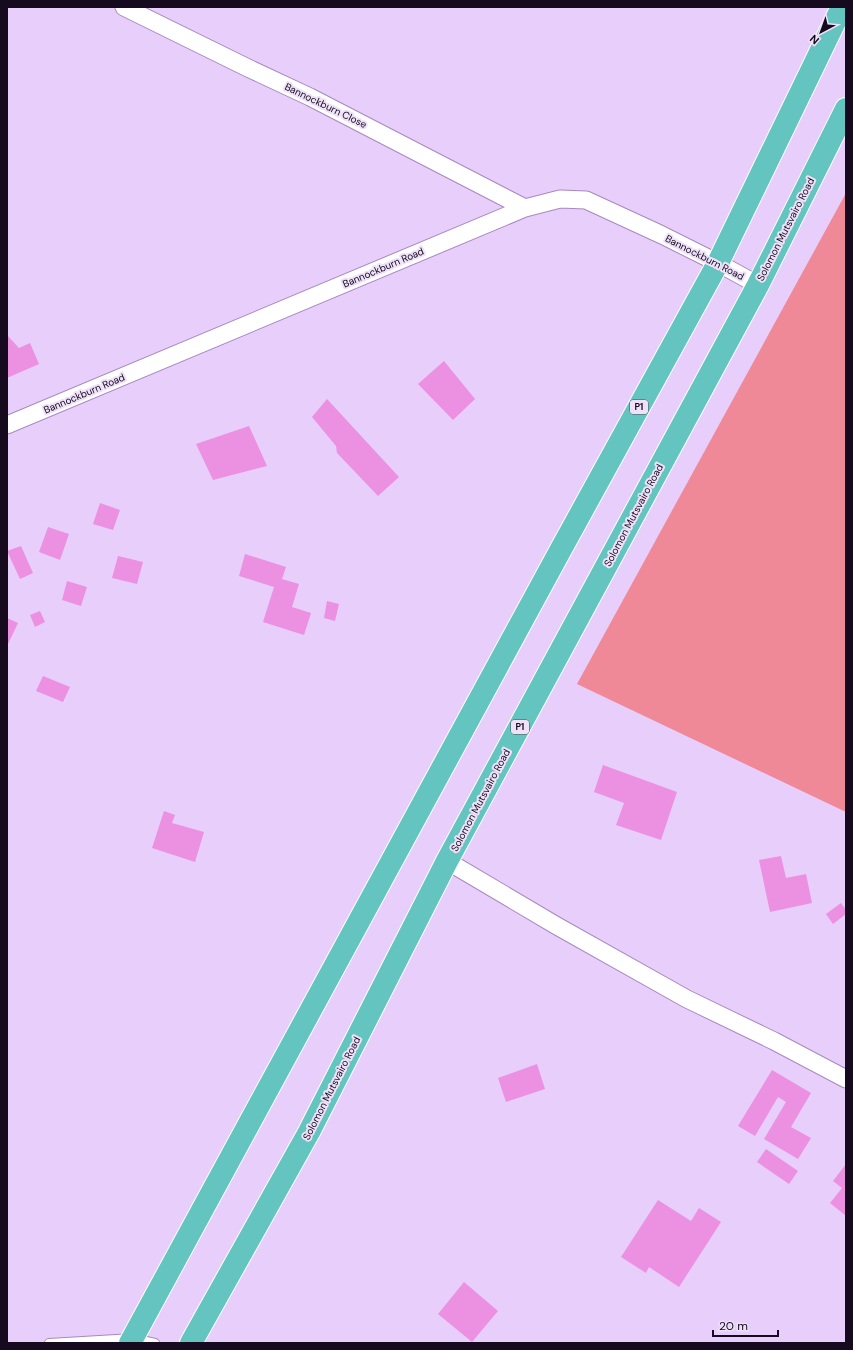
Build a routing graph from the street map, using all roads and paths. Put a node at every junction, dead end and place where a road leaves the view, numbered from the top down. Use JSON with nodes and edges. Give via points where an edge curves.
{"nodes":[{"id":1,"x":124,"y":7,"type":"edge"},
{"id":2,"x":842,"y":7,"type":"edge"},
{"id":3,"x":846,"y":108,"type":"edge"},
{"id":4,"x":525,"y":208,"type":"junction"},
{"id":5,"x":718,"y":263,"type":"junction"},
{"id":6,"x":758,"y":285,"type":"junction"},
{"id":7,"x":7,"y":425,"type":"edge"},
{"id":8,"x":447,"y":861,"type":"junction"},
{"id":9,"x":846,"y":1079,"type":"edge"},
{"id":10,"x":132,"y":1341,"type":"edge"},
{"id":11,"x":49,"y":1343,"type":"edge"},
{"id":12,"x":155,"y":1343,"type":"edge"},
{"id":13,"x":191,"y":1343,"type":"edge"}],
"edges":[{"from":1,"to":4,"type":"street","name":"Bannockburn Close","via":[[310,97]]},
{"from":2,"to":5,"type":"highway","number":"P1"},
{"from":3,"to":6,"type":"highway","name":"Solomon Mutsvairo Road","number":"P1"},
{"from":4,"to":5,"type":"street","name":"Bannockburn Road","via":[[560,200],[586,200]]},
{"from":4,"to":7,"type":"street","name":"Bannockburn Road"},
{"from":5,"to":6,"type":"street","name":"Bannockburn Road"},
{"from":5,"to":10,"type":"highway","number":"P1"},
{"from":6,"to":8,"type":"highway","name":"Solomon Mutsvairo Road","number":"P1"},
{"from":8,"to":9,"type":"street","via":[[686,999]]},
{"from":8,"to":13,"type":"highway","name":"Solomon Mutsvairo Road","number":"P1","via":[[309,1132]]},
{"from":10,"to":11,"type":"lane"},
{"from":10,"to":12,"type":"lane"}]}
